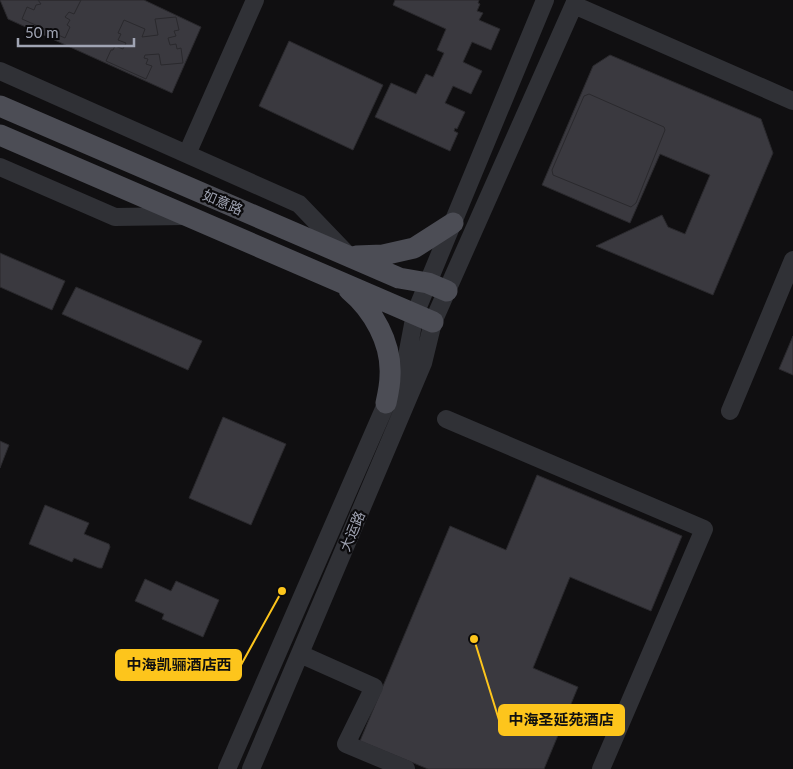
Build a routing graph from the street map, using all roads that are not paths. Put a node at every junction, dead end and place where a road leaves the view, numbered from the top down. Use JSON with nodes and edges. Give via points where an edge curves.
{"nodes":[{"id":1,"x":255,"y":0,"type":"edge"},
{"id":2,"x":546,"y":0,"type":"edge"},
{"id":3,"x":575,"y":3,"type":"edge"},
{"id":4,"x":0,"y":71,"type":"edge"},
{"id":5,"x":793,"y":101,"type":"edge"},
{"id":6,"x":0,"y":106,"type":"edge"},
{"id":7,"x":0,"y":136,"type":"edge"},
{"id":8,"x":187,"y":154,"type":"junction"},
{"id":9,"x":0,"y":167,"type":"edge"},
{"id":10,"x":185,"y":216,"type":"junction"},
{"id":11,"x":453,"y":223,"type":"junction"},
{"id":12,"x":349,"y":256,"type":"junction"},
{"id":13,"x":793,"y":260,"type":"edge"},
{"id":14,"x":339,"y":282,"type":"junction"},
{"id":15,"x":438,"y":287,"type":"junction"},
{"id":16,"x":424,"y":318,"type":"junction"},
{"id":17,"x":386,"y":403,"type":"junction"},
{"id":18,"x":730,"y":410,"type":"dead end"},
{"id":19,"x":446,"y":419,"type":"dead end"},
{"id":20,"x":300,"y":654,"type":"junction"},
{"id":21,"x":227,"y":769,"type":"edge"},
{"id":22,"x":251,"y":769,"type":"edge"},
{"id":23,"x":406,"y":769,"type":"edge"},
{"id":24,"x":601,"y":769,"type":"edge"}],
"edges":[{"from":1,"to":8,"type":"street"},
{"from":2,"to":11,"type":"street"},
{"from":3,"to":5,"type":"street"},
{"from":3,"to":15,"type":"street"},
{"from":4,"to":8,"type":"street"},
{"from":6,"to":12,"type":"main road","name":"如意路"},
{"from":7,"to":10,"type":"main road","name":"如意路"},
{"from":8,"to":12,"type":"street","via":[[299,204]]},
{"from":9,"to":10,"type":"street","via":[[115,217]]},
{"from":10,"to":14,"type":"main road","name":"如意路"},
{"from":11,"to":12,"type":"main road","via":[[414,248],[383,255]]},
{"from":11,"to":15,"type":"street"},
{"from":12,"to":15,"type":"main road","name":"如意路","via":[[399,278]]},
{"from":13,"to":18,"type":"street"},
{"from":14,"to":16,"type":"main road","name":"如意路"},
{"from":14,"to":17,"type":"main road","via":[[359,298],[383,336],[389,355],[390,375]]},
{"from":15,"to":16,"type":"street","name":"大运路"},
{"from":16,"to":17,"type":"street","name":"大运路"},
{"from":16,"to":20,"type":"street","name":"大运路","via":[[423,363]]},
{"from":17,"to":21,"type":"street","name":"大运路"},
{"from":19,"to":24,"type":"street","via":[[704,529]]},
{"from":20,"to":22,"type":"street","name":"大运路"},
{"from":20,"to":23,"type":"street","via":[[374,687],[346,744]]}]}
